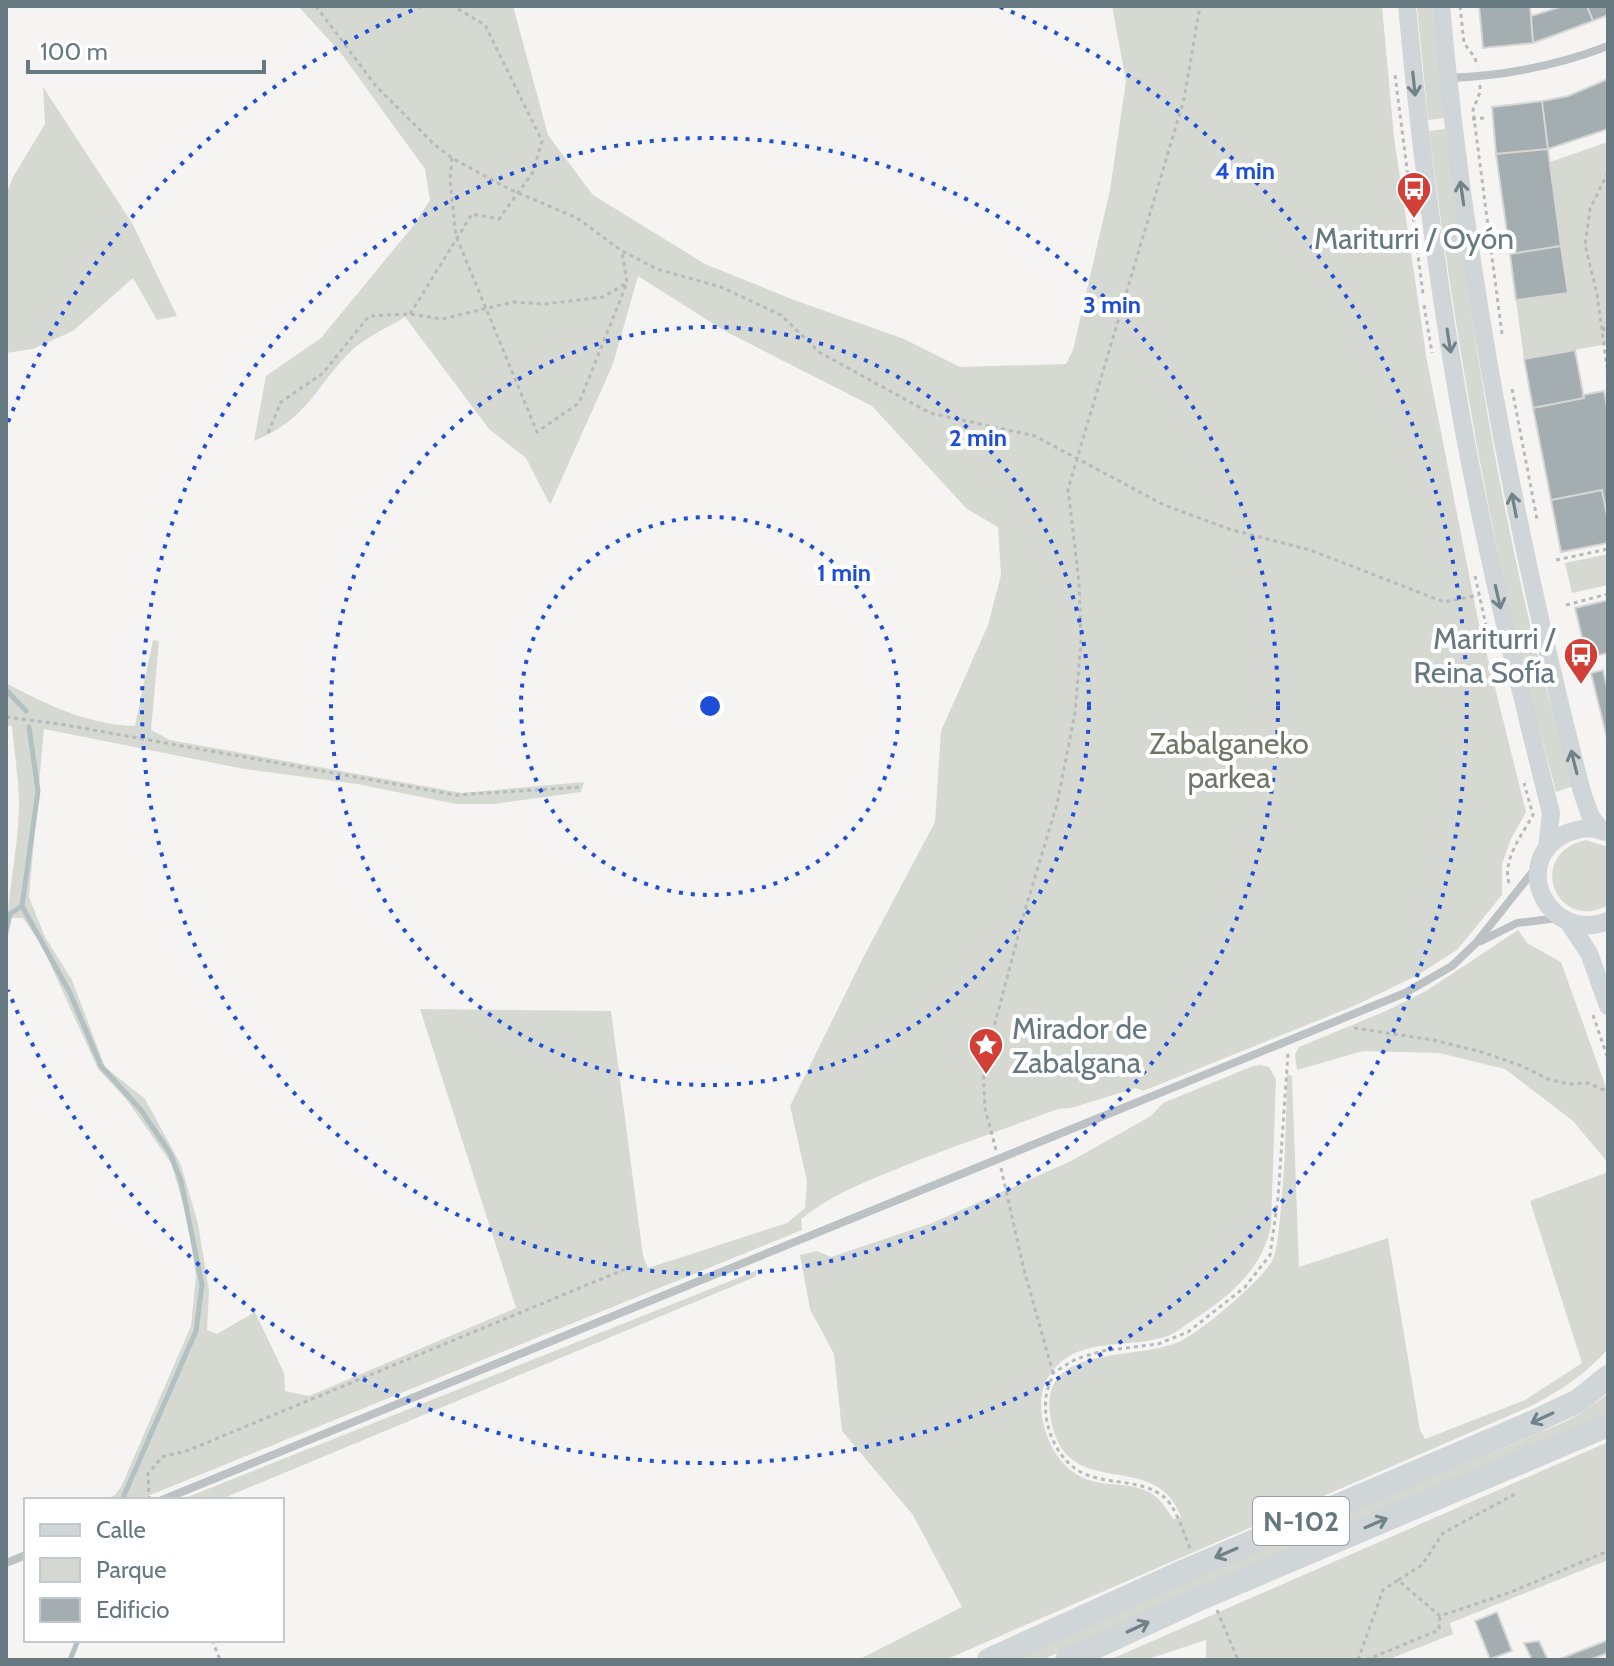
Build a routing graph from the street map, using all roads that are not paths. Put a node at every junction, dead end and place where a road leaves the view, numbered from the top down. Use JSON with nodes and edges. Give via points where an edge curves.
{"nodes":[{"id":1,"x":1407,"y":6,"type":"edge"},
{"id":2,"x":1441,"y":6,"type":"edge"},
{"id":3,"x":1608,"y":46,"type":"edge"},
{"id":4,"x":1447,"y":78,"type":"junction"},
{"id":5,"x":1604,"y":832,"type":"edge"},
{"id":6,"x":1543,"y":856,"type":"junction"},
{"id":7,"x":1564,"y":920,"type":"junction"},
{"id":8,"x":1608,"y":921,"type":"edge"},
{"id":9,"x":1476,"y":943,"type":"junction"},
{"id":10,"x":1608,"y":1006,"type":"edge"},
{"id":11,"x":1608,"y":1377,"type":"edge"},
{"id":12,"x":1608,"y":1425,"type":"edge"},
{"id":13,"x":167,"y":1498,"type":"edge"},
{"id":14,"x":989,"y":1660,"type":"edge"},
{"id":15,"x":1067,"y":1660,"type":"edge"}],
"edges":[{"from":1,"to":6,"type":"main road","one_way":true,"via":[[1457,393],[1497,592],[1551,813]]},
{"from":2,"to":4,"type":"main road"},
{"from":3,"to":4,"type":"street","via":[[1549,66]]},
{"from":5,"to":4,"type":"main road","one_way":true,"via":[[1590,815],[1582,792],[1524,554],[1490,378]]},
{"from":5,"to":6,"type":"main road","via":[[1571,831]]},
{"from":6,"to":7,"type":"main road","via":[[1541,893]]},
{"from":6,"to":9,"type":"street"},
{"from":7,"to":8,"type":"main road","via":[[1583,926]]},
{"from":7,"to":9,"type":"street","via":[[1517,923]]},
{"from":7,"to":10,"type":"main road","via":[[1593,962]]},
{"from":9,"to":13,"type":"street","via":[[1452,966],[1405,993],[1331,1025]]},
{"from":11,"to":14,"type":"highway","number":"N-102","one_way":true,"via":[[1578,1401],[1536,1421]]},
{"from":15,"to":12,"type":"highway","number":"N-102","one_way":true}]}
